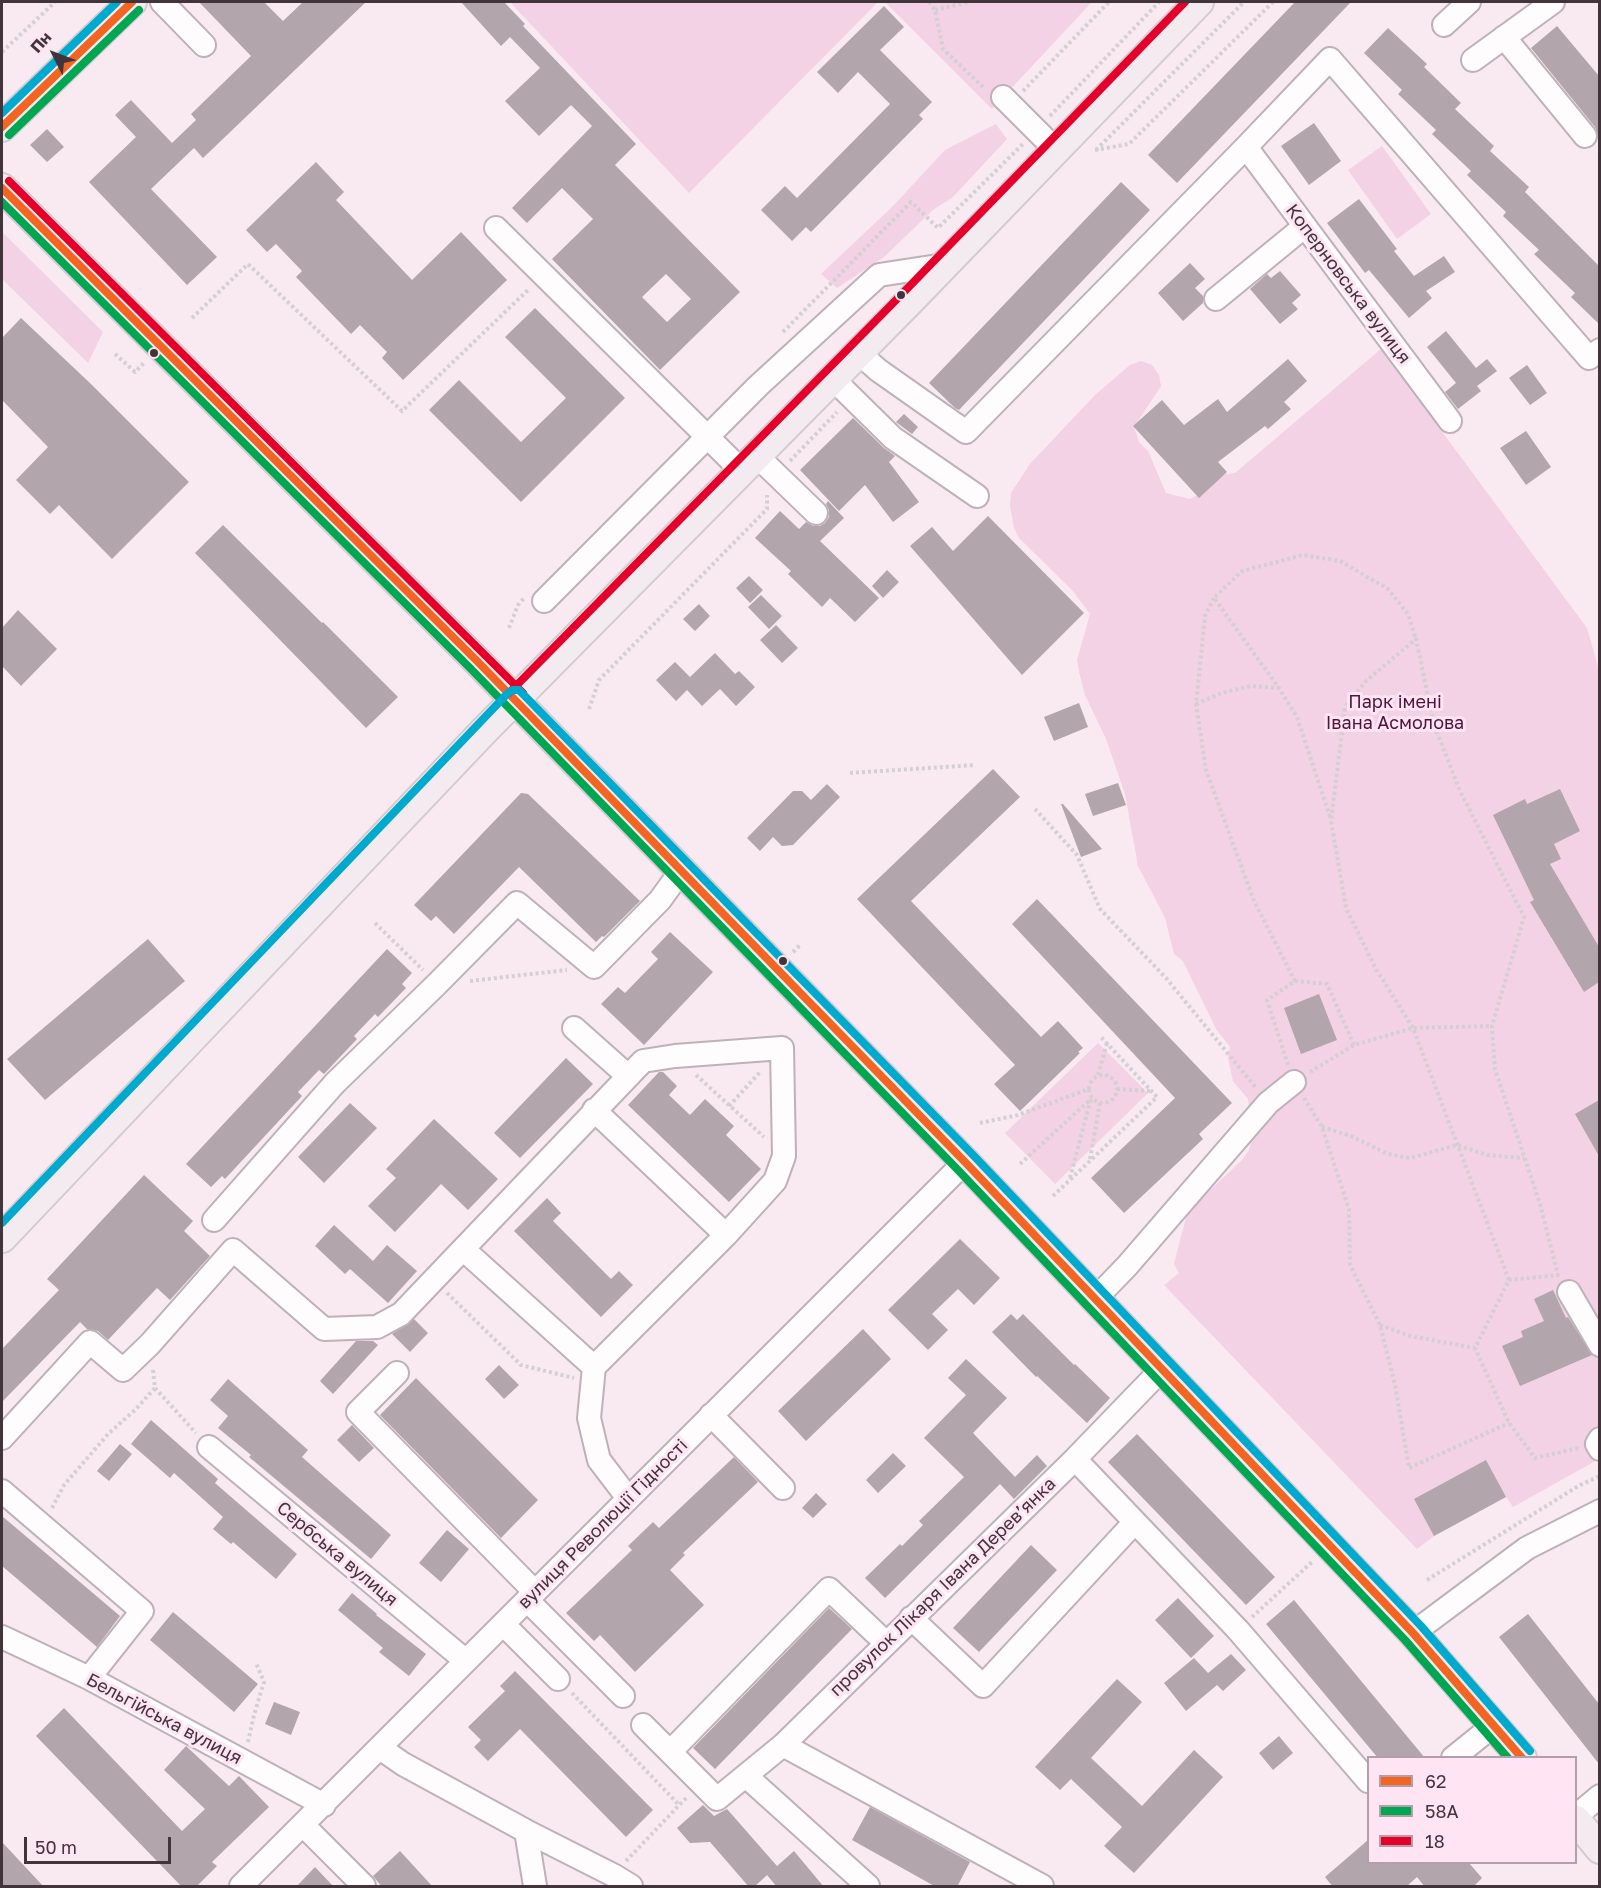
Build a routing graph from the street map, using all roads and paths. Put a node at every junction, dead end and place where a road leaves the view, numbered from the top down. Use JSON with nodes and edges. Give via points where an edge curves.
{"nodes":[{"id":1,"x":55,"y":2,"type":"edge"},
{"id":2,"x":132,"y":2,"type":"edge"},
{"id":3,"x":162,"y":2,"type":"edge"},
{"id":4,"x":929,"y":2,"type":"edge"},
{"id":5,"x":969,"y":2,"type":"edge"},
{"id":6,"x":1109,"y":2,"type":"edge"},
{"id":7,"x":1199,"y":2,"type":"edge"},
{"id":8,"x":1244,"y":2,"type":"edge"},
{"id":9,"x":1273,"y":2,"type":"edge"},
{"id":10,"x":1469,"y":2,"type":"edge"},
{"id":11,"x":1552,"y":2,"type":"edge"},
{"id":12,"x":935,"y":10,"type":"junction"},
{"id":13,"x":1444,"y":25,"type":"dead end"},
{"id":14,"x":1504,"y":37,"type":"junction"},
{"id":15,"x":204,"y":45,"type":"dead end"},
{"id":16,"x":2,"y":52,"type":"edge"},
{"id":17,"x":1473,"y":60,"type":"dead end"},
{"id":18,"x":1006,"y":101,"type":"junction"},
{"id":19,"x":2,"y":127,"type":"edge"},
{"id":20,"x":1585,"y":136,"type":"dead end"},
{"id":21,"x":1246,"y":147,"type":"junction"},
{"id":22,"x":1056,"y":150,"type":"junction"},
{"id":23,"x":2,"y":188,"type":"edge"},
{"id":24,"x":1305,"y":226,"type":"junction"},
{"id":25,"x":496,"y":228,"type":"dead end"},
{"id":26,"x":945,"y":265,"type":"junction"},
{"id":27,"x":544,"y":275,"type":"junction"},
{"id":28,"x":1216,"y":298,"type":"dead end"},
{"id":29,"x":192,"y":318,"type":"dead end"},
{"id":30,"x":162,"y":347,"type":"junction"},
{"id":31,"x":1599,"y":350,"type":"edge"},
{"id":32,"x":859,"y":352,"type":"junction"},
{"id":33,"x":116,"y":354,"type":"dead end"},
{"id":34,"x":842,"y":388,"type":"junction"},
{"id":35,"x":1450,"y":421,"type":"dead end"},
{"id":36,"x":706,"y":437,"type":"junction"},
{"id":37,"x":758,"y":467,"type":"junction"},
{"id":38,"x":977,"y":496,"type":"dead end"},
{"id":39,"x":816,"y":513,"type":"dead end"},
{"id":40,"x":1214,"y":598,"type":"junction"},
{"id":41,"x":544,"y":601,"type":"dead end"},
{"id":42,"x":1416,"y":639,"type":"junction"},
{"id":43,"x":1279,"y":688,"type":"junction"},
{"id":44,"x":516,"y":700,"type":"junction"},
{"id":45,"x":1196,"y":704,"type":"junction"},
{"id":46,"x":589,"y":709,"type":"dead end"},
{"id":47,"x":975,"y":765,"type":"dead end"},
{"id":48,"x":850,"y":773,"type":"dead end"},
{"id":49,"x":1035,"y":809,"type":"dead end"},
{"id":50,"x":1331,"y":820,"type":"junction"},
{"id":51,"x":681,"y":871,"type":"junction"},
{"id":52,"x":1295,"y":981,"type":"junction"},
{"id":53,"x":1492,"y":1026,"type":"junction"},
{"id":54,"x":574,"y":1028,"type":"dead end"},
{"id":55,"x":1413,"y":1028,"type":"junction"},
{"id":56,"x":1100,"y":1036,"type":"dead end"},
{"id":57,"x":1107,"y":1043,"type":"junction"},
{"id":58,"x":1354,"y":1045,"type":"junction"},
{"id":59,"x":675,"y":1056,"type":"junction"},
{"id":60,"x":1098,"y":1075,"type":"junction"},
{"id":61,"x":628,"y":1076,"type":"junction"},
{"id":62,"x":1294,"y":1082,"type":"junction"},
{"id":63,"x":1089,"y":1089,"type":"junction"},
{"id":64,"x":1117,"y":1089,"type":"junction"},
{"id":65,"x":1151,"y":1090,"type":"junction"},
{"id":66,"x":1092,"y":1098,"type":"junction"},
{"id":67,"x":1268,"y":1102,"type":"junction"},
{"id":68,"x":1100,"y":1103,"type":"junction"},
{"id":69,"x":594,"y":1110,"type":"junction"},
{"id":70,"x":980,"y":1123,"type":"dead end"},
{"id":71,"x":1322,"y":1127,"type":"junction"},
{"id":72,"x":1457,"y":1145,"type":"junction"},
{"id":73,"x":784,"y":1156,"type":"junction"},
{"id":74,"x":1524,"y":1158,"type":"junction"},
{"id":75,"x":1090,"y":1160,"type":"junction"},
{"id":76,"x":965,"y":1162,"type":"junction"},
{"id":77,"x":1020,"y":1164,"type":"dead end"},
{"id":78,"x":1069,"y":1180,"type":"junction"},
{"id":79,"x":1053,"y":1196,"type":"dead end"},
{"id":80,"x":214,"y":1220,"type":"dead end"},
{"id":81,"x":726,"y":1235,"type":"junction"},
{"id":82,"x":2,"y":1238,"type":"edge"},
{"id":83,"x":463,"y":1250,"type":"junction"},
{"id":84,"x":1509,"y":1280,"type":"junction"},
{"id":85,"x":434,"y":1281,"type":"junction"},
{"id":86,"x":1569,"y":1292,"type":"dead end"},
{"id":87,"x":1095,"y":1299,"type":"junction"},
{"id":88,"x":1380,"y":1325,"type":"junction"},
{"id":89,"x":150,"y":1344,"type":"junction"},
{"id":90,"x":1599,"y":1345,"type":"edge"},
{"id":91,"x":1475,"y":1348,"type":"junction"},
{"id":92,"x":1162,"y":1369,"type":"junction"},
{"id":93,"x":397,"y":1373,"type":"dead end"},
{"id":94,"x":594,"y":1375,"type":"junction"},
{"id":95,"x":155,"y":1389,"type":"junction"},
{"id":96,"x":711,"y":1415,"type":"junction"},
{"id":97,"x":1509,"y":1423,"type":"junction"},
{"id":98,"x":2,"y":1438,"type":"edge"},
{"id":99,"x":1599,"y":1444,"type":"edge"},
{"id":100,"x":209,"y":1447,"type":"joint"},
{"id":101,"x":1075,"y":1459,"type":"junction"},
{"id":102,"x":1599,"y":1476,"type":"edge"},
{"id":103,"x":783,"y":1488,"type":"dead end"},
{"id":104,"x":2,"y":1491,"type":"edge"},
{"id":105,"x":628,"y":1498,"type":"junction"},
{"id":106,"x":1599,"y":1511,"type":"edge"},
{"id":107,"x":1134,"y":1522,"type":"junction"},
{"id":108,"x":44,"y":1527,"type":"junction"},
{"id":109,"x":1313,"y":1562,"type":"dead end"},
{"id":110,"x":1427,"y":1580,"type":"dead end"},
{"id":111,"x":531,"y":1596,"type":"junction"},
{"id":112,"x":911,"y":1618,"type":"junction"},
{"id":113,"x":503,"y":1624,"type":"junction"},
{"id":114,"x":1238,"y":1630,"type":"junction"},
{"id":115,"x":1413,"y":1633,"type":"junction"},
{"id":116,"x":2,"y":1637,"type":"edge"},
{"id":117,"x":886,"y":1643,"type":"junction"},
{"id":118,"x":466,"y":1661,"type":"junction"},
{"id":119,"x":256,"y":1663,"type":"dead end"},
{"id":120,"x":88,"y":1678,"type":"junction"},
{"id":121,"x":558,"y":1679,"type":"joint"},
{"id":122,"x":623,"y":1696,"type":"dead end"},
{"id":123,"x":643,"y":1725,"type":"dead end"},
{"id":124,"x":1494,"y":1725,"type":"junction"},
{"id":125,"x":783,"y":1744,"type":"junction"},
{"id":126,"x":380,"y":1748,"type":"junction"},
{"id":127,"x":670,"y":1752,"type":"junction"},
{"id":128,"x":1455,"y":1756,"type":"edge"},
{"id":129,"x":1520,"y":1756,"type":"edge"},
{"id":130,"x":245,"y":1763,"type":"junction"},
{"id":131,"x":746,"y":1776,"type":"junction"},
{"id":132,"x":1367,"y":1780,"type":"edge"},
{"id":133,"x":701,"y":1782,"type":"junction"},
{"id":134,"x":1599,"y":1796,"type":"edge"},
{"id":135,"x":679,"y":1804,"type":"junction"},
{"id":136,"x":324,"y":1805,"type":"junction"},
{"id":137,"x":1577,"y":1816,"type":"edge"},
{"id":138,"x":1577,"y":1821,"type":"edge"},
{"id":139,"x":303,"y":1825,"type":"junction"},
{"id":140,"x":526,"y":1831,"type":"junction"},
{"id":141,"x":1599,"y":1849,"type":"edge"},
{"id":142,"x":622,"y":1881,"type":"edge"},
{"id":143,"x":241,"y":1887,"type":"edge"},
{"id":144,"x":364,"y":1887,"type":"edge"},
{"id":145,"x":535,"y":1887,"type":"edge"},
{"id":146,"x":868,"y":1887,"type":"edge"},
{"id":147,"x":1042,"y":1887,"type":"edge"}],
"edges":[{"from":1,"to":16,"type":"path"},
{"from":2,"to":19,"type":"main road"},
{"from":3,"to":15,"type":"street"},
{"from":4,"to":12,"type":"path"},
{"from":5,"to":12,"type":"path"},
{"from":6,"to":18,"type":"path"},
{"from":7,"to":22,"type":"main road"},
{"from":8,"to":9,"type":"path","via":[[1095,150],[1129,144]]},
{"from":10,"to":13,"type":"street"},
{"from":11,"to":14,"type":"street"},
{"from":12,"to":18,"type":"path","via":[[943,49],[993,97]]},
{"from":14,"to":17,"type":"street"},
{"from":14,"to":20,"type":"street"},
{"from":18,"to":22,"type":"street"},
{"from":21,"to":24,"type":"street","name":"Коперновська вулиця"},
{"from":21,"to":31,"type":"street","via":[[1330,59],[1589,358]]},
{"from":21,"to":32,"type":"street","via":[[966,432],[878,370]]},
{"from":22,"to":26,"type":"main road"},
{"from":23,"to":30,"type":"main road"},
{"from":24,"to":28,"type":"street"},
{"from":24,"to":35,"type":"street","name":"Коперновська вулиця"},
{"from":25,"to":27,"type":"street"},
{"from":26,"to":32,"type":"main road"},
{"from":26,"to":36,"type":"street","via":[[879,275]]},
{"from":27,"to":29,"type":"path","via":[[402,411],[248,264]]},
{"from":27,"to":36,"type":"street"},
{"from":30,"to":33,"type":"path","via":[[135,372]]},
{"from":30,"to":44,"type":"main road"},
{"from":32,"to":34,"type":"main road"},
{"from":34,"to":37,"type":"main road"},
{"from":34,"to":37,"type":"path"},
{"from":34,"to":38,"type":"street","via":[[893,438]]},
{"from":36,"to":37,"type":"street"},
{"from":36,"to":41,"type":"street"},
{"from":37,"to":39,"type":"street"},
{"from":37,"to":44,"type":"main road"},
{"from":37,"to":46,"type":"path","via":[[768,484],[766,509],[599,680]]},
{"from":40,"to":42,"type":"path","via":[[1242,571],[1303,555],[1340,561],[1388,589],[1408,614]]},
{"from":40,"to":43,"type":"path"},
{"from":40,"to":45,"type":"path","via":[[1205,616]]},
{"from":42,"to":50,"type":"path","via":[[1366,681],[1345,707]]},
{"from":42,"to":53,"type":"path","via":[[1434,725],[1460,791],[1524,917]]},
{"from":43,"to":45,"type":"path","via":[[1251,686]]},
{"from":43,"to":50,"type":"path","via":[[1297,717]]},
{"from":44,"to":51,"type":"main road"},
{"from":44,"to":82,"type":"main road"},
{"from":45,"to":52,"type":"path","via":[[1206,770],[1254,901]]},
{"from":47,"to":48,"type":"path"},
{"from":49,"to":67,"type":"path","via":[[1077,855],[1100,909],[1166,978]]},
{"from":50,"to":55,"type":"path","via":[[1346,908],[1376,969]]},
{"from":51,"to":76,"type":"main road"},
{"from":51,"to":80,"type":"street","via":[[660,900],[594,967],[517,903],[335,1083]]},
{"from":52,"to":58,"type":"path","via":[[1327,984]]},
{"from":52,"to":62,"type":"path","via":[[1267,1000]]},
{"from":53,"to":55,"type":"path"},
{"from":53,"to":74,"type":"path","via":[[1494,1069]]},
{"from":54,"to":61,"type":"street"},
{"from":55,"to":58,"type":"path"},
{"from":55,"to":72,"type":"path"},
{"from":56,"to":57,"type":"path"},
{"from":57,"to":60,"type":"path"},
{"from":57,"to":65,"type":"path"},
{"from":58,"to":62,"type":"path"},
{"from":59,"to":61,"type":"street","via":[[644,1060]]},
{"from":59,"to":73,"type":"path"},
{"from":59,"to":73,"type":"street","via":[[782,1048]]},
{"from":60,"to":63,"type":"path"},
{"from":60,"to":64,"type":"path","via":[[1107,1075]]},
{"from":61,"to":69,"type":"street"},
{"from":62,"to":67,"type":"street"},
{"from":62,"to":71,"type":"path"},
{"from":63,"to":66,"type":"path"},
{"from":63,"to":70,"type":"path","via":[[1018,1115]]},
{"from":64,"to":65,"type":"path"},
{"from":64,"to":68,"type":"path","via":[[1109,1102]]},
{"from":65,"to":75,"type":"path","via":[[1157,1097]]},
{"from":66,"to":68,"type":"path"},
{"from":66,"to":77,"type":"path"},
{"from":66,"to":78,"type":"path"},
{"from":67,"to":87,"type":"street"},
{"from":68,"to":75,"type":"path"},
{"from":69,"to":81,"type":"street"},
{"from":69,"to":83,"type":"street"},
{"from":71,"to":72,"type":"path","via":[[1352,1136],[1388,1154],[1410,1158]]},
{"from":71,"to":88,"type":"path","via":[[1349,1209],[1350,1265]]},
{"from":72,"to":74,"type":"path","via":[[1487,1155]]},
{"from":72,"to":84,"type":"path"},
{"from":73,"to":81,"type":"street","via":[[775,1181]]},
{"from":74,"to":84,"type":"path","via":[[1558,1275]]},
{"from":75,"to":78,"type":"path"},
{"from":76,"to":87,"type":"main road"},
{"from":76,"to":96,"type":"street","name":"вулиця Революції Гідності"},
{"from":78,"to":79,"type":"path"},
{"from":81,"to":94,"type":"street"},
{"from":83,"to":85,"type":"street"},
{"from":83,"to":94,"type":"street"},
{"from":84,"to":91,"type":"path"},
{"from":85,"to":89,"type":"street","via":[[401,1314],[377,1328],[324,1329],[233,1250]]},
{"from":85,"to":94,"type":"path","via":[[521,1365]]},
{"from":86,"to":90,"type":"street"},
{"from":87,"to":92,"type":"main road"},
{"from":88,"to":91,"type":"path"},
{"from":88,"to":97,"type":"path","via":[[1409,1468]]},
{"from":89,"to":95,"type":"path"},
{"from":89,"to":98,"type":"street","via":[[123,1370],[90,1342]]},
{"from":91,"to":97,"type":"path"},
{"from":92,"to":101,"type":"street","name":"провулок Лікаря Івана Деревʼянка"},
{"from":92,"to":115,"type":"main road"},
{"from":93,"to":111,"type":"street","via":[[358,1412]]},
{"from":94,"to":105,"type":"street","via":[[589,1418],[599,1460]]},
{"from":95,"to":100,"type":"path"},
{"from":95,"to":108,"type":"path","via":[[109,1433],[64,1485]]},
{"from":96,"to":103,"type":"street"},
{"from":96,"to":105,"type":"street","name":"вулиця Революції Гідності"},
{"from":97,"to":99,"type":"path","via":[[1535,1458]]},
{"from":100,"to":118,"type":"street","name":"Сербська вулиця"},
{"from":101,"to":107,"type":"street"},
{"from":101,"to":112,"type":"street","name":"провулок Лікаря Івана Деревʼянка"},
{"from":102,"to":110,"type":"path"},
{"from":104,"to":108,"type":"street"},
{"from":105,"to":111,"type":"street","name":"вулиця Революції Гідності"},
{"from":106,"to":115,"type":"street","via":[[1527,1548]]},
{"from":107,"to":112,"type":"street","via":[[983,1686]]},
{"from":107,"to":114,"type":"street"},
{"from":108,"to":120,"type":"street","via":[[142,1611]]},
{"from":109,"to":114,"type":"path"},
{"from":111,"to":113,"type":"street","name":"вулиця Революції Гідності"},
{"from":111,"to":122,"type":"street"},
{"from":112,"to":117,"type":"street","name":"провулок Лікаря Івана Деревʼянка"},
{"from":113,"to":118,"type":"street","name":"вулиця Революції Гідності"},
{"from":113,"to":121,"type":"street"},
{"from":114,"to":132,"type":"street"},
{"from":115,"to":124,"type":"main road"},
{"from":116,"to":120,"type":"street","name":"Бельгійська вулиця"},
{"from":117,"to":125,"type":"street","name":"провулок Лікаря Івана Деревʼянка"},
{"from":117,"to":127,"type":"street","via":[[829,1589]]},
{"from":118,"to":126,"type":"street","name":"вулиця Революції Гідності"},
{"from":119,"to":130,"type":"path","via":[[264,1682]]},
{"from":120,"to":130,"type":"street","name":"Бельгійська вулиця"},
{"from":121,"to":135,"type":"path"},
{"from":123,"to":127,"type":"street"},
{"from":124,"to":128,"type":"street"},
{"from":124,"to":129,"type":"main road"},
{"from":125,"to":131,"type":"street","name":"провулок Лікаря Івана Деревʼянка"},
{"from":125,"to":147,"type":"street"},
{"from":126,"to":136,"type":"street","name":"вулиця Революції Гідності"},
{"from":126,"to":140,"type":"street"},
{"from":127,"to":133,"type":"street"},
{"from":130,"to":136,"type":"street","name":"Бельгійська вулиця"},
{"from":131,"to":133,"type":"street","name":"провулок Лікаря Івана Деревʼянка","via":[[717,1799]]},
{"from":131,"to":146,"type":"street"},
{"from":133,"to":135,"type":"path"},
{"from":134,"to":137,"type":"street"},
{"from":135,"to":142,"type":"path"},
{"from":136,"to":139,"type":"street","name":"вулиця Революції Гідності"},
{"from":138,"to":141,"type":"main road"},
{"from":139,"to":143,"type":"street","name":"вулиця Революції Гідності"},
{"from":139,"to":144,"type":"street"},
{"from":140,"to":142,"type":"street"},
{"from":140,"to":145,"type":"street"}]}
